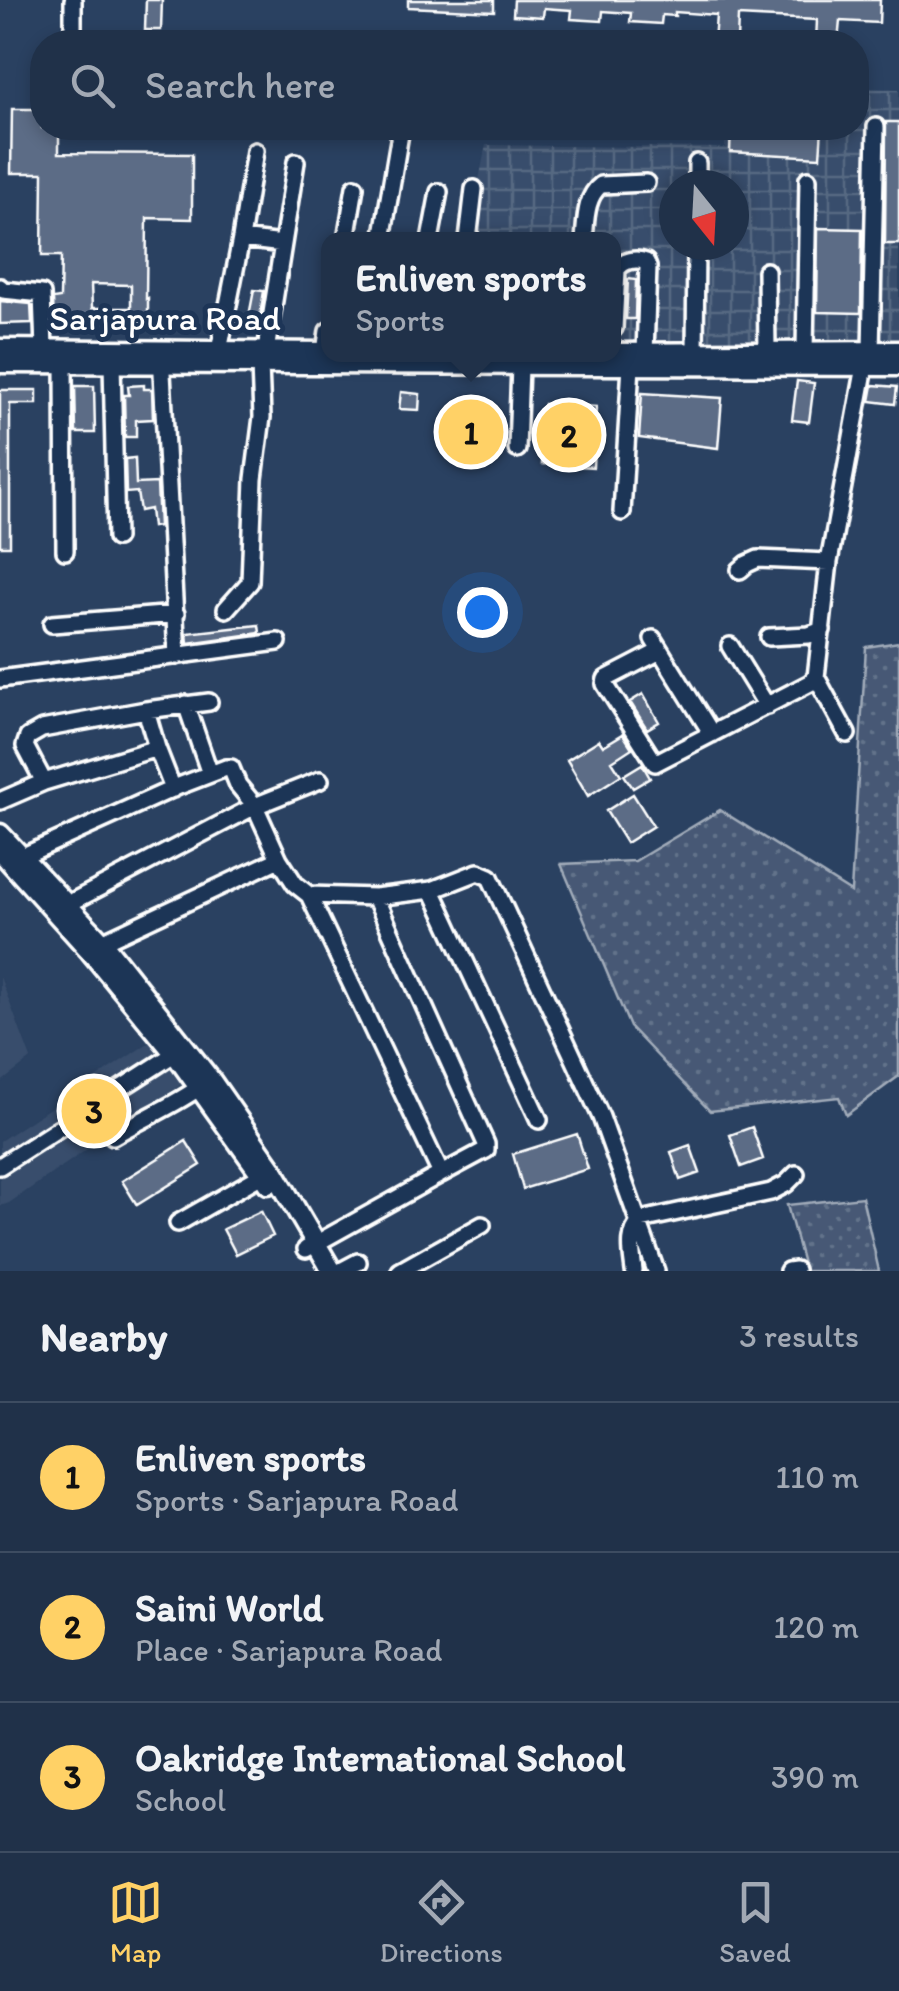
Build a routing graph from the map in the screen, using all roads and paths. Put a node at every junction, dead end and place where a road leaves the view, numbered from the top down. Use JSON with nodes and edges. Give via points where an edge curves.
{"nodes":[{"id":1,"x":73,"y":0,"type":"edge"},
{"id":2,"x":73,"y":30,"type":"edge"},
{"id":3,"x":876,"y":127,"type":"dead end"},
{"id":4,"x":399,"y":140,"type":"edge"},
{"id":5,"x":255,"y":151,"type":"dead end"},
{"id":6,"x":296,"y":162,"type":"dead end"},
{"id":7,"x":697,"y":163,"type":"dead end"},
{"id":8,"x":697,"y":170,"type":"edge"},
{"id":9,"x":808,"y":178,"type":"dead end"},
{"id":10,"x":646,"y":183,"type":"dead end"},
{"id":11,"x":356,"y":188,"type":"dead end"},
{"id":12,"x":474,"y":188,"type":"dead end"},
{"id":13,"x":439,"y":192,"type":"dead end"},
{"id":14,"x":348,"y":232,"type":"edge"},
{"id":15,"x":383,"y":232,"type":"edge"},
{"id":16,"x":432,"y":232,"type":"edge"},
{"id":17,"x":469,"y":232,"type":"edge"},
{"id":18,"x":585,"y":232,"type":"edge"},
{"id":19,"x":241,"y":239,"type":"junction"},
{"id":20,"x":283,"y":244,"type":"junction"},
{"id":21,"x":696,"y":260,"type":"edge"},
{"id":22,"x":621,"y":266,"type":"edge"},
{"id":23,"x":766,"y":271,"type":"dead end"},
{"id":24,"x":0,"y":287,"type":"edge"},
{"id":25,"x":0,"y":349,"type":"edge"},
{"id":26,"x":44,"y":350,"type":"junction"},
{"id":27,"x":218,"y":351,"type":"junction"},
{"id":28,"x":805,"y":351,"type":"junction"},
{"id":29,"x":695,"y":352,"type":"junction"},
{"id":30,"x":767,"y":352,"type":"junction"},
{"id":31,"x":899,"y":352,"type":"edge"},
{"id":32,"x":321,"y":353,"type":"edge"},
{"id":33,"x":161,"y":357,"type":"junction"},
{"id":34,"x":263,"y":358,"type":"junction"},
{"id":35,"x":623,"y":358,"type":"edge"},
{"id":36,"x":868,"y":358,"type":"junction"},
{"id":37,"x":321,"y":360,"type":"edge"},
{"id":38,"x":392,"y":362,"type":"edge"},
{"id":39,"x":572,"y":362,"type":"edge"},
{"id":40,"x":0,"y":363,"type":"edge"},
{"id":41,"x":64,"y":363,"type":"junction"},
{"id":42,"x":112,"y":363,"type":"junction"},
{"id":43,"x":520,"y":366,"type":"junction"},
{"id":44,"x":899,"y":366,"type":"edge"},
{"id":45,"x":517,"y":449,"type":"dead end"},
{"id":46,"x":622,"y":512,"type":"dead end"},
{"id":47,"x":116,"y":538,"type":"dead end"},
{"id":48,"x":66,"y":551,"type":"dead end"},
{"id":49,"x":829,"y":562,"type":"junction"},
{"id":50,"x":740,"y":570,"type":"dead end"},
{"id":51,"x":226,"y":609,"type":"dead end"},
{"id":52,"x":176,"y":614,"type":"junction"},
{"id":53,"x":52,"y":624,"type":"dead end"},
{"id":54,"x":822,"y":630,"type":"junction"},
{"id":55,"x":769,"y":636,"type":"dead end"},
{"id":56,"x":278,"y":642,"type":"dead end"},
{"id":57,"x":730,"y":646,"type":"dead end"},
{"id":58,"x":176,"y":656,"type":"junction"},
{"id":59,"x":816,"y":677,"type":"junction"},
{"id":60,"x":0,"y":679,"type":"edge"},
{"id":61,"x":209,"y":702,"type":"dead end"},
{"id":62,"x":186,"y":704,"type":"junction"},
{"id":63,"x":766,"y":706,"type":"junction"},
{"id":64,"x":146,"y":710,"type":"junction"},
{"id":65,"x":712,"y":734,"type":"junction"},
{"id":66,"x":848,"y":734,"type":"dead end"},
{"id":67,"x":156,"y":748,"type":"junction"},
{"id":68,"x":210,"y":774,"type":"junction"},
{"id":69,"x":320,"y":780,"type":"dead end"},
{"id":70,"x":44,"y":782,"type":"junction"},
{"id":71,"x":173,"y":789,"type":"junction"},
{"id":72,"x":0,"y":801,"type":"edge"},
{"id":73,"x":255,"y":806,"type":"junction"},
{"id":74,"x":0,"y":834,"type":"edge"},
{"id":75,"x":0,"y":851,"type":"edge"},
{"id":76,"x":23,"y":856,"type":"junction"},
{"id":77,"x":279,"y":859,"type":"junction"},
{"id":78,"x":432,"y":890,"type":"junction"},
{"id":79,"x":310,"y":895,"type":"junction"},
{"id":80,"x":374,"y":896,"type":"junction"},
{"id":81,"x":68,"y":904,"type":"junction"},
{"id":82,"x":102,"y":942,"type":"junction"},
{"id":83,"x":180,"y":1050,"type":"junction"},
{"id":84,"x":205,"y":1083,"type":"junction"},
{"id":85,"x":539,"y":1120,"type":"dead end"},
{"id":86,"x":113,"y":1136,"type":"dead end"},
{"id":87,"x":0,"y":1166,"type":"edge"},
{"id":88,"x":267,"y":1172,"type":"junction"},
{"id":89,"x":440,"y":1174,"type":"junction"},
{"id":90,"x":796,"y":1174,"type":"dead end"},
{"id":91,"x":638,"y":1222,"type":"junction"},
{"id":92,"x":178,"y":1224,"type":"dead end"},
{"id":93,"x":482,"y":1225,"type":"dead end"},
{"id":94,"x":311,"y":1246,"type":"junction"},
{"id":95,"x":358,"y":1262,"type":"dead end"},
{"id":96,"x":318,"y":1271,"type":"edge"},
{"id":97,"x":332,"y":1271,"type":"edge"},
{"id":98,"x":341,"y":1271,"type":"edge"},
{"id":99,"x":400,"y":1271,"type":"edge"},
{"id":100,"x":634,"y":1271,"type":"edge"},
{"id":101,"x":656,"y":1271,"type":"edge"}],
"edges":[{"from":1,"to":2,"type":"street"},
{"from":3,"to":36,"type":"street"},
{"from":4,"to":15,"type":"street"},
{"from":5,"to":19,"type":"street"},
{"from":6,"to":20,"type":"street"},
{"from":7,"to":8,"type":"street"},
{"from":9,"to":28,"type":"street"},
{"from":10,"to":18,"type":"street","via":[[595,188]]},
{"from":11,"to":14,"type":"street"},
{"from":12,"to":17,"type":"street"},
{"from":13,"to":16,"type":"street"},
{"from":19,"to":20,"type":"street"},
{"from":19,"to":27,"type":"street"},
{"from":20,"to":34,"type":"street"},
{"from":21,"to":29,"type":"street"},
{"from":22,"to":35,"type":"street","via":[[641,260],[648,267]]},
{"from":23,"to":30,"type":"street"},
{"from":24,"to":26,"type":"street","via":[[42,294]]},
{"from":25,"to":26,"type":"main road","name":"Sarjapura Road"},
{"from":26,"to":33,"type":"main road","name":"Sarjapura Road"},
{"from":27,"to":33,"type":"main road","name":"Sarjapura Road"},
{"from":27,"to":34,"type":"main road","name":"Sarjapura Road"},
{"from":28,"to":30,"type":"main road","name":"Sarjapura Road"},
{"from":28,"to":36,"type":"main road","name":"Sarjapura Road"},
{"from":29,"to":30,"type":"main road","name":"Sarjapura Road"},
{"from":29,"to":35,"type":"main road","name":"Sarjapura Road"},
{"from":31,"to":36,"type":"main road","name":"Sarjapura Road"},
{"from":32,"to":34,"type":"main road","name":"Sarjapura Road"},
{"from":33,"to":34,"type":"main road","name":"Sarjapura Road"},
{"from":33,"to":42,"type":"main road","name":"Sarjapura Road"},
{"from":33,"to":52,"type":"street"},
{"from":34,"to":37,"type":"main road","name":"Sarjapura Road"},
{"from":34,"to":51,"type":"street","via":[[250,582]]},
{"from":35,"to":36,"type":"main road","name":"Sarjapura Road"},
{"from":35,"to":46,"type":"street"},
{"from":36,"to":44,"type":"main road","name":"Sarjapura Road"},
{"from":36,"to":49,"type":"street"},
{"from":38,"to":43,"type":"main road","name":"Sarjapura Road"},
{"from":39,"to":43,"type":"main road","name":"Sarjapura Road"},
{"from":40,"to":41,"type":"main road","name":"Sarjapura Road"},
{"from":41,"to":42,"type":"main road","name":"Sarjapura Road"},
{"from":41,"to":48,"type":"street"},
{"from":42,"to":47,"type":"street"},
{"from":43,"to":45,"type":"street"},
{"from":49,"to":50,"type":"street","via":[[758,560]]},
{"from":49,"to":54,"type":"street"},
{"from":52,"to":53,"type":"street"},
{"from":52,"to":58,"type":"street"},
{"from":54,"to":55,"type":"street"},
{"from":54,"to":59,"type":"street"},
{"from":56,"to":58,"type":"street"},
{"from":57,"to":63,"type":"street"},
{"from":58,"to":60,"type":"street"},
{"from":59,"to":63,"type":"street"},
{"from":59,"to":66,"type":"street"},
{"from":61,"to":62,"type":"street"},
{"from":62,"to":64,"type":"street"},
{"from":62,"to":68,"type":"street"},
{"from":63,"to":65,"type":"street"},
{"from":64,"to":67,"type":"street"},
{"from":64,"to":70,"type":"street","via":[[31,734],[26,746]]},
{"from":65,"to":65,"type":"street","via":[[653,762],[605,681],[656,646]]},
{"from":67,"to":70,"type":"street"},
{"from":67,"to":71,"type":"street"},
{"from":68,"to":71,"type":"street"},
{"from":68,"to":73,"type":"street","via":[[231,768]]},
{"from":69,"to":73,"type":"street"},
{"from":70,"to":72,"type":"street"},
{"from":71,"to":76,"type":"street"},
{"from":73,"to":77,"type":"street"},
{"from":73,"to":81,"type":"street"},
{"from":74,"to":76,"type":"main road"},
{"from":75,"to":83,"type":"main road"},
{"from":76,"to":81,"type":"main road"},
{"from":77,"to":79,"type":"street"},
{"from":77,"to":82,"type":"street"},
{"from":78,"to":80,"type":"street"},
{"from":78,"to":85,"type":"street"},
{"from":78,"to":91,"type":"street","via":[[478,872],[490,877],[600,1118]]},
{"from":79,"to":80,"type":"street"},
{"from":79,"to":89,"type":"street"},
{"from":80,"to":89,"type":"street","via":[[486,1144],[486,1150]]},
{"from":81,"to":82,"type":"main road"},
{"from":82,"to":83,"type":"main road"},
{"from":83,"to":84,"type":"main road"},
{"from":83,"to":87,"type":"street"},
{"from":84,"to":86,"type":"street"},
{"from":84,"to":88,"type":"main road"},
{"from":88,"to":92,"type":"street"},
{"from":88,"to":94,"type":"main road"},
{"from":89,"to":94,"type":"street"},
{"from":90,"to":91,"type":"street","via":[[771,1192]]},
{"from":91,"to":100,"type":"street","via":[[631,1238]]},
{"from":91,"to":101,"type":"street"},
{"from":93,"to":99,"type":"street"},
{"from":94,"to":96,"type":"main road"},
{"from":94,"to":97,"type":"main road"},
{"from":95,"to":98,"type":"street"}]}
